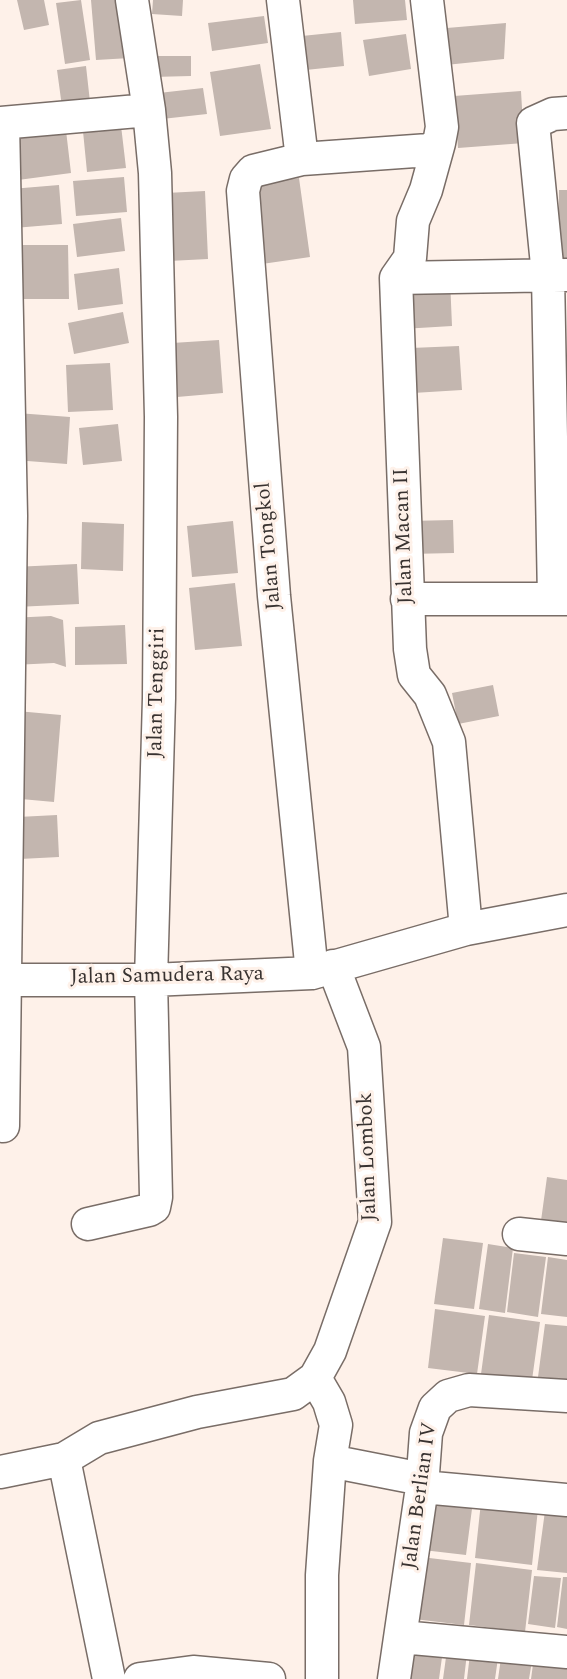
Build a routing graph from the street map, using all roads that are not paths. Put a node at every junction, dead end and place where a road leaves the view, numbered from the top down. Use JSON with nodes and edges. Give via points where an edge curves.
{"nodes":[{"id":1,"x":132,"y":0,"type":"edge"},
{"id":2,"x":282,"y":0,"type":"edge"},
{"id":3,"x":427,"y":0,"type":"edge"},
{"id":4,"x":149,"y":110,"type":"junction"},
{"id":5,"x":567,"y":113,"type":"edge"},
{"id":6,"x":2,"y":123,"type":"edge"},
{"id":7,"x":439,"y":143,"type":"junction"},
{"id":8,"x":302,"y":159,"type":"junction"},
{"id":9,"x":557,"y":275,"type":"edge"},
{"id":10,"x":396,"y":278,"type":"junction"},
{"id":11,"x":407,"y":599,"type":"junction"},
{"id":12,"x":560,"y":599,"type":"edge"},
{"id":13,"x":567,"y":910,"type":"edge"},
{"id":14,"x":466,"y":929,"type":"junction"},
{"id":15,"x":323,"y":969,"type":"junction"},
{"id":16,"x":3,"y":979,"type":"edge"},
{"id":17,"x":151,"y":980,"type":"junction"},
{"id":18,"x":3,"y":1126,"type":"dead end"},
{"id":19,"x":88,"y":1224,"type":"dead end"},
{"id":20,"x":519,"y":1234,"type":"dead end"},
{"id":21,"x":567,"y":1239,"type":"edge"},
{"id":22,"x":315,"y":1378,"type":"junction"},
{"id":23,"x":567,"y":1396,"type":"edge"},
{"id":24,"x":64,"y":1459,"type":"junction"},
{"id":25,"x":330,"y":1461,"type":"junction"},
{"id":26,"x":0,"y":1472,"type":"edge"},
{"id":27,"x":422,"y":1483,"type":"junction"},
{"id":28,"x":567,"y":1500,"type":"edge"},
{"id":29,"x":401,"y":1637,"type":"junction"},
{"id":30,"x":567,"y":1652,"type":"edge"},
{"id":31,"x":109,"y":1679,"type":"edge"},
{"id":32,"x":140,"y":1679,"type":"edge"},
{"id":33,"x":269,"y":1679,"type":"edge"},
{"id":34,"x":322,"y":1679,"type":"edge"},
{"id":35,"x":394,"y":1679,"type":"edge"}],
"edges":[{"from":1,"to":4,"type":"street","name":"Jalan Tenggiri"},
{"from":2,"to":8,"type":"street"},
{"from":3,"to":7,"type":"street","name":"Jalan Macan II","via":[[442,127]]},
{"from":4,"to":6,"type":"street"},
{"from":4,"to":17,"type":"street","name":"Jalan Tenggiri","via":[[155,173],[161,417]]},
{"from":5,"to":9,"type":"street","via":[[533,123]]},
{"from":6,"to":16,"type":"street","via":[[11,516]]},
{"from":7,"to":8,"type":"street","name":"Jalan Tongkol","via":[[429,150]]},
{"from":7,"to":10,"type":"street","name":"Jalan Macan II","via":[[413,221],[410,258]]},
{"from":8,"to":15,"type":"street","name":"Jalan Tongkol","via":[[253,171],[243,191],[274,596]]},
{"from":9,"to":10,"type":"street"},
{"from":9,"to":12,"type":"street"},
{"from":10,"to":11,"type":"street","name":"Jalan Macan II"},
{"from":11,"to":12,"type":"street"},
{"from":11,"to":14,"type":"street","name":"Jalan Macan II","via":[[414,675],[430,695],[449,742]]},
{"from":13,"to":14,"type":"street"},
{"from":14,"to":15,"type":"street"},
{"from":15,"to":17,"type":"street","name":"Jalan Samudera Raya"},
{"from":15,"to":22,"type":"street","name":"Jalan Lombok","via":[[364,1047],[375,1222],[330,1351]]},
{"from":16,"to":17,"type":"street","name":"Jalan Samudera Raya"},
{"from":16,"to":18,"type":"street"},
{"from":17,"to":19,"type":"street","name":"Jalan Tenggiri","via":[[154,1207]]},
{"from":20,"to":21,"type":"street"},
{"from":22,"to":24,"type":"street","via":[[293,1394],[197,1412],[99,1438]]},
{"from":22,"to":25,"type":"street","via":[[336,1426]]},
{"from":23,"to":27,"type":"street","name":"Jalan Berlian IV","via":[[469,1390],[448,1396],[435,1408],[426,1433]]},
{"from":24,"to":26,"type":"street"},
{"from":24,"to":31,"type":"street"},
{"from":25,"to":27,"type":"street"},
{"from":25,"to":34,"type":"street","via":[[322,1575]]},
{"from":27,"to":28,"type":"street"},
{"from":27,"to":29,"type":"street","name":"Jalan Berlian IV"},
{"from":29,"to":30,"type":"street"},
{"from":29,"to":35,"type":"street","name":"Jalan Berlian IV"},
{"from":32,"to":33,"type":"street","via":[[193,1672]]}]}
